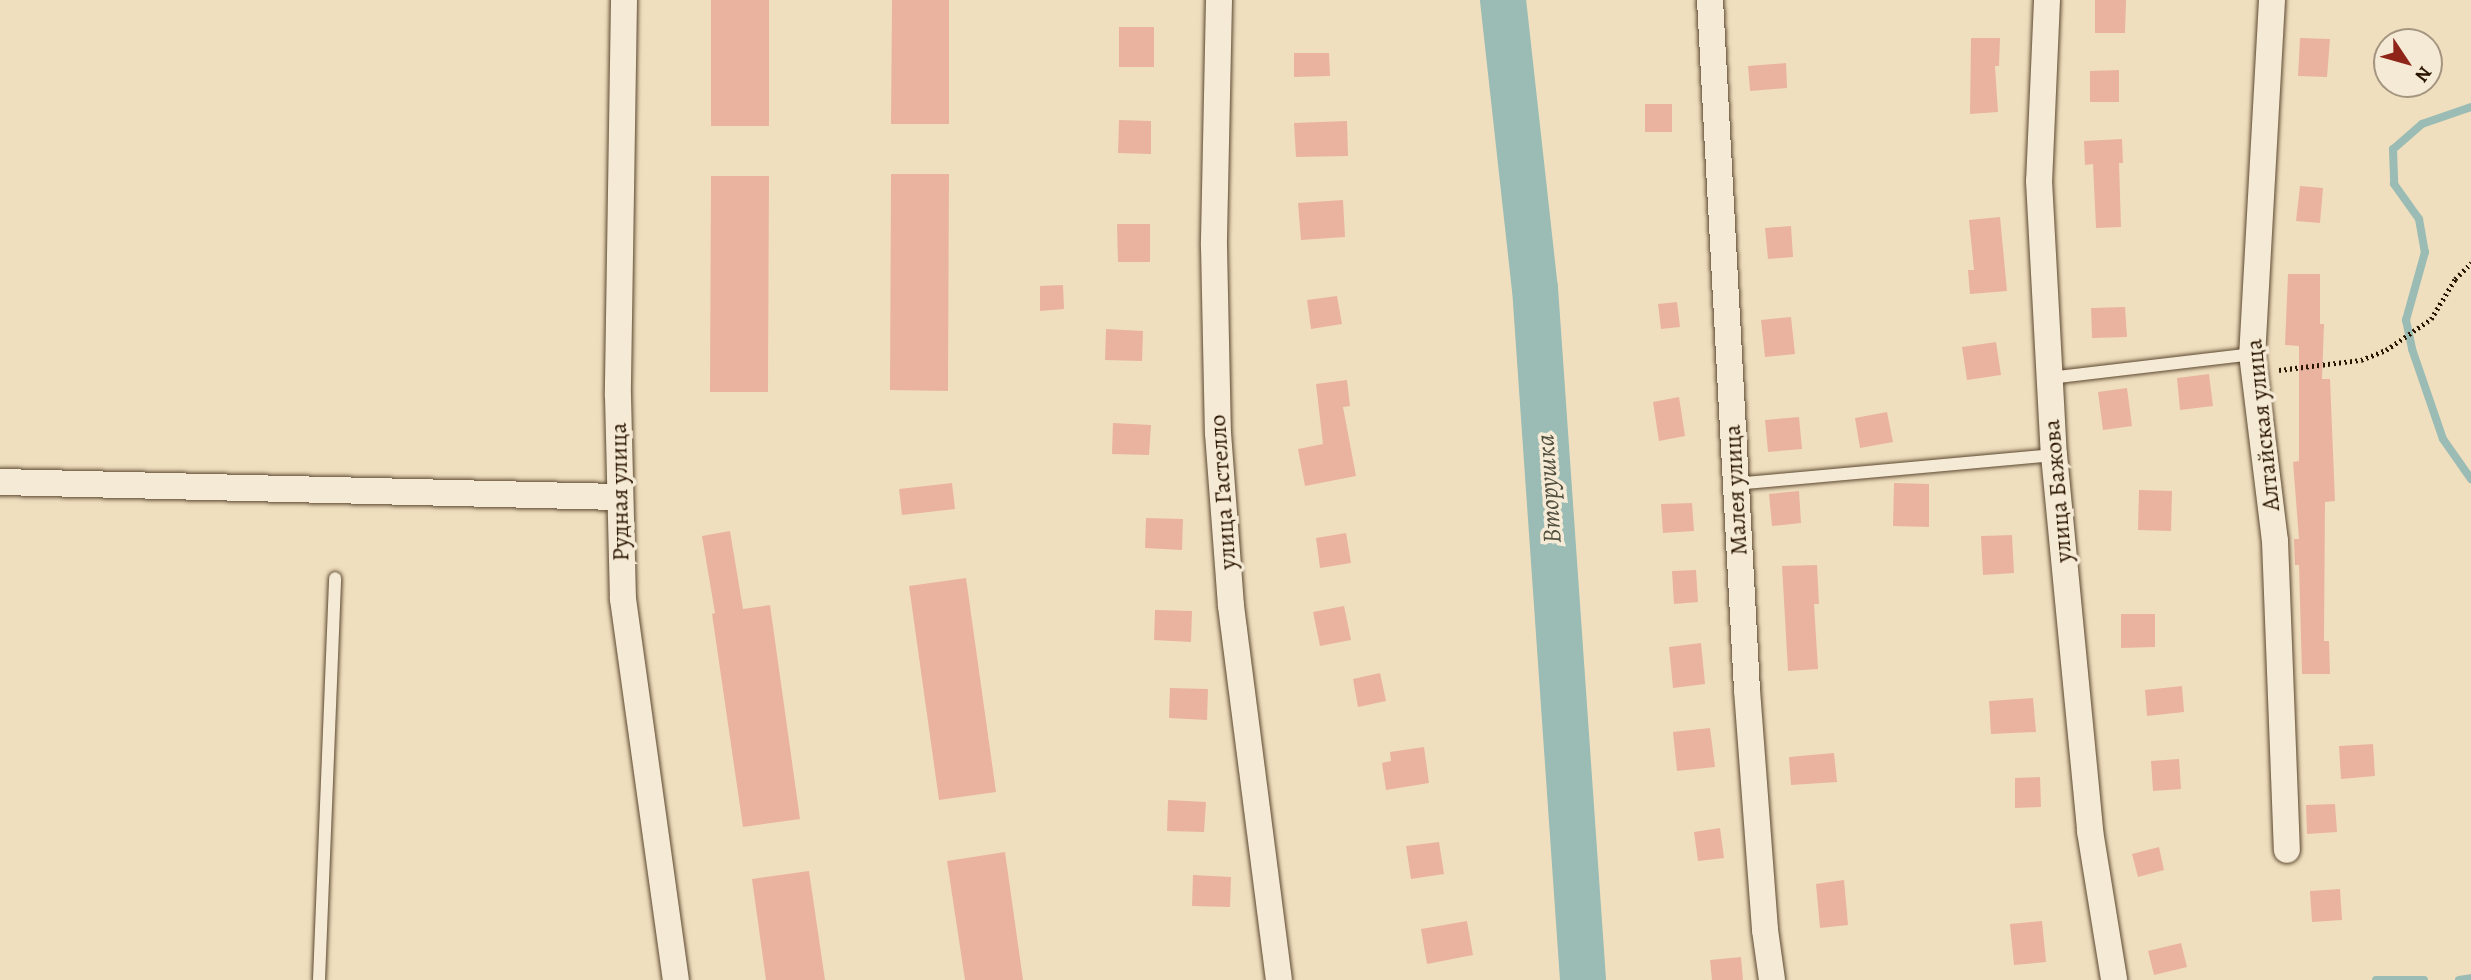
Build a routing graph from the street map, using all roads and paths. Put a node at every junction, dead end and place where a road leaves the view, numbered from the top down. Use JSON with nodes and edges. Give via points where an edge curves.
{"nodes":[{"id":1,"x":624,"y":0,"type":"edge"},
{"id":2,"x":1219,"y":0,"type":"edge"},
{"id":3,"x":1710,"y":0,"type":"edge"},
{"id":4,"x":2047,"y":0,"type":"edge"},
{"id":5,"x":2272,"y":0,"type":"edge"},
{"id":6,"x":2471,"y":263,"type":"edge"},
{"id":7,"x":2253,"y":364,"type":"junction"},
{"id":8,"x":2049,"y":378,"type":"junction"},
{"id":9,"x":2054,"y":455,"type":"junction"},
{"id":10,"x":0,"y":482,"type":"edge"},
{"id":11,"x":1735,"y":484,"type":"junction"},
{"id":12,"x":620,"y":497,"type":"junction"},
{"id":13,"x":335,"y":578,"type":"dead end"},
{"id":14,"x":2287,"y":850,"type":"dead end"},
{"id":15,"x":319,"y":980,"type":"edge"},
{"id":16,"x":676,"y":980,"type":"edge"},
{"id":17,"x":1279,"y":980,"type":"edge"},
{"id":18,"x":1772,"y":980,"type":"edge"},
{"id":19,"x":2114,"y":980,"type":"edge"}],
"edges":[{"from":1,"to":12,"type":"street","name":"Рудная улица"},
{"from":2,"to":17,"type":"street","name":"улица Гастелло","via":[[1214,246],[1218,433],[1231,606]]},
{"from":3,"to":11,"type":"street","name":"Малея улица"},
{"from":4,"to":8,"type":"street","name":"улица Бажова","via":[[2039,181]]},
{"from":5,"to":7,"type":"street","name":"Алтайская улица"},
{"from":6,"to":7,"type":"path","via":[[2455,279],[2431,319],[2386,350],[2361,360]]},
{"from":7,"to":8,"type":"lane"},
{"from":7,"to":14,"type":"street","name":"Алтайская улица","via":[[2275,541]]},
{"from":8,"to":9,"type":"street","name":"улица Бажова"},
{"from":9,"to":11,"type":"lane"},
{"from":9,"to":19,"type":"street","name":"улица Бажова","via":[[2090,831]]},
{"from":10,"to":12,"type":"street"},
{"from":11,"to":18,"type":"street","name":"Малея улица"},
{"from":12,"to":16,"type":"street","name":"Рудная улица","via":[[623,599]]},
{"from":13,"to":15,"type":"lane"}]}
